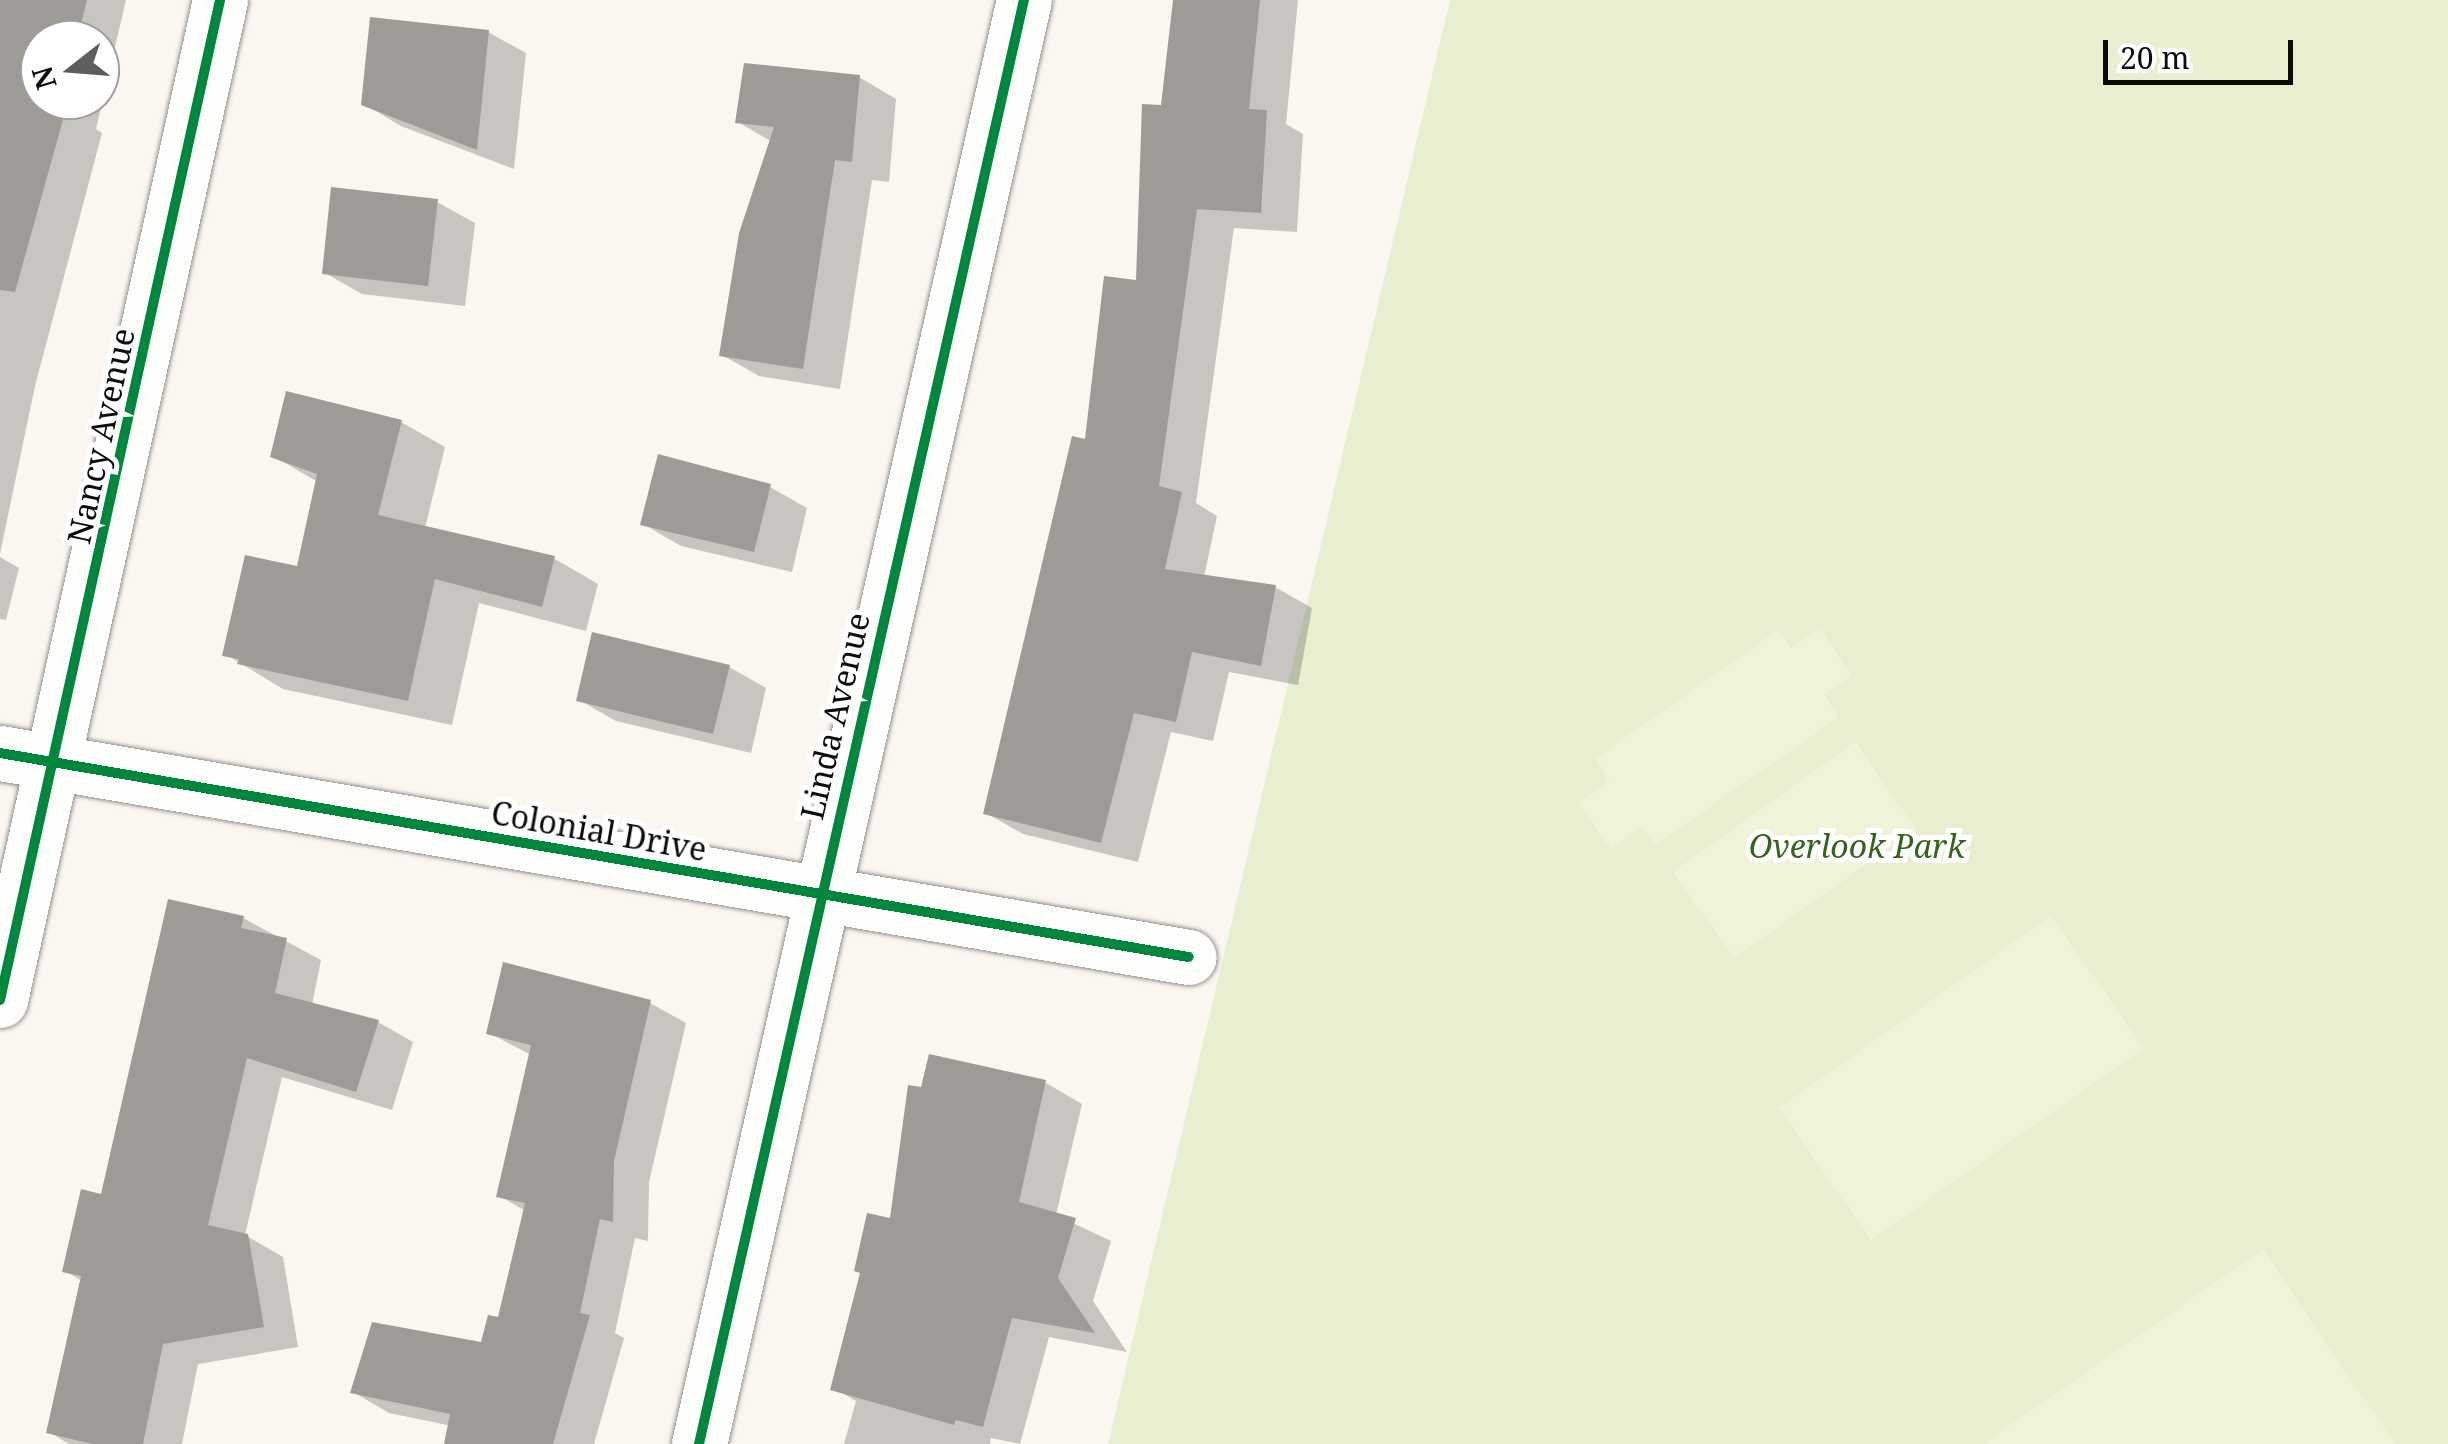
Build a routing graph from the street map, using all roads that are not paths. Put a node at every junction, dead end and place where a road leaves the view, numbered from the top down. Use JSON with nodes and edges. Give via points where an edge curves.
{"nodes":[{"id":1,"x":220,"y":0,"type":"edge"},
{"id":2,"x":1024,"y":0,"type":"edge"},
{"id":3,"x":0,"y":753,"type":"edge"},
{"id":4,"x":56,"y":762,"type":"junction"},
{"id":5,"x":820,"y":894,"type":"junction"},
{"id":6,"x":1189,"y":957,"type":"dead end"},
{"id":7,"x":0,"y":1000,"type":"edge"},
{"id":8,"x":698,"y":1444,"type":"edge"}],
"edges":[{"from":1,"to":4,"type":"street","name":"Nancy Avenue"},
{"from":2,"to":5,"type":"street","name":"Linda Avenue"},
{"from":3,"to":4,"type":"street","name":"Colonial Drive"},
{"from":4,"to":5,"type":"street","name":"Colonial Drive"},
{"from":4,"to":7,"type":"street","name":"Nancy Avenue"},
{"from":5,"to":6,"type":"street","name":"Colonial Drive"},
{"from":5,"to":8,"type":"street","name":"Linda Avenue"}]}
